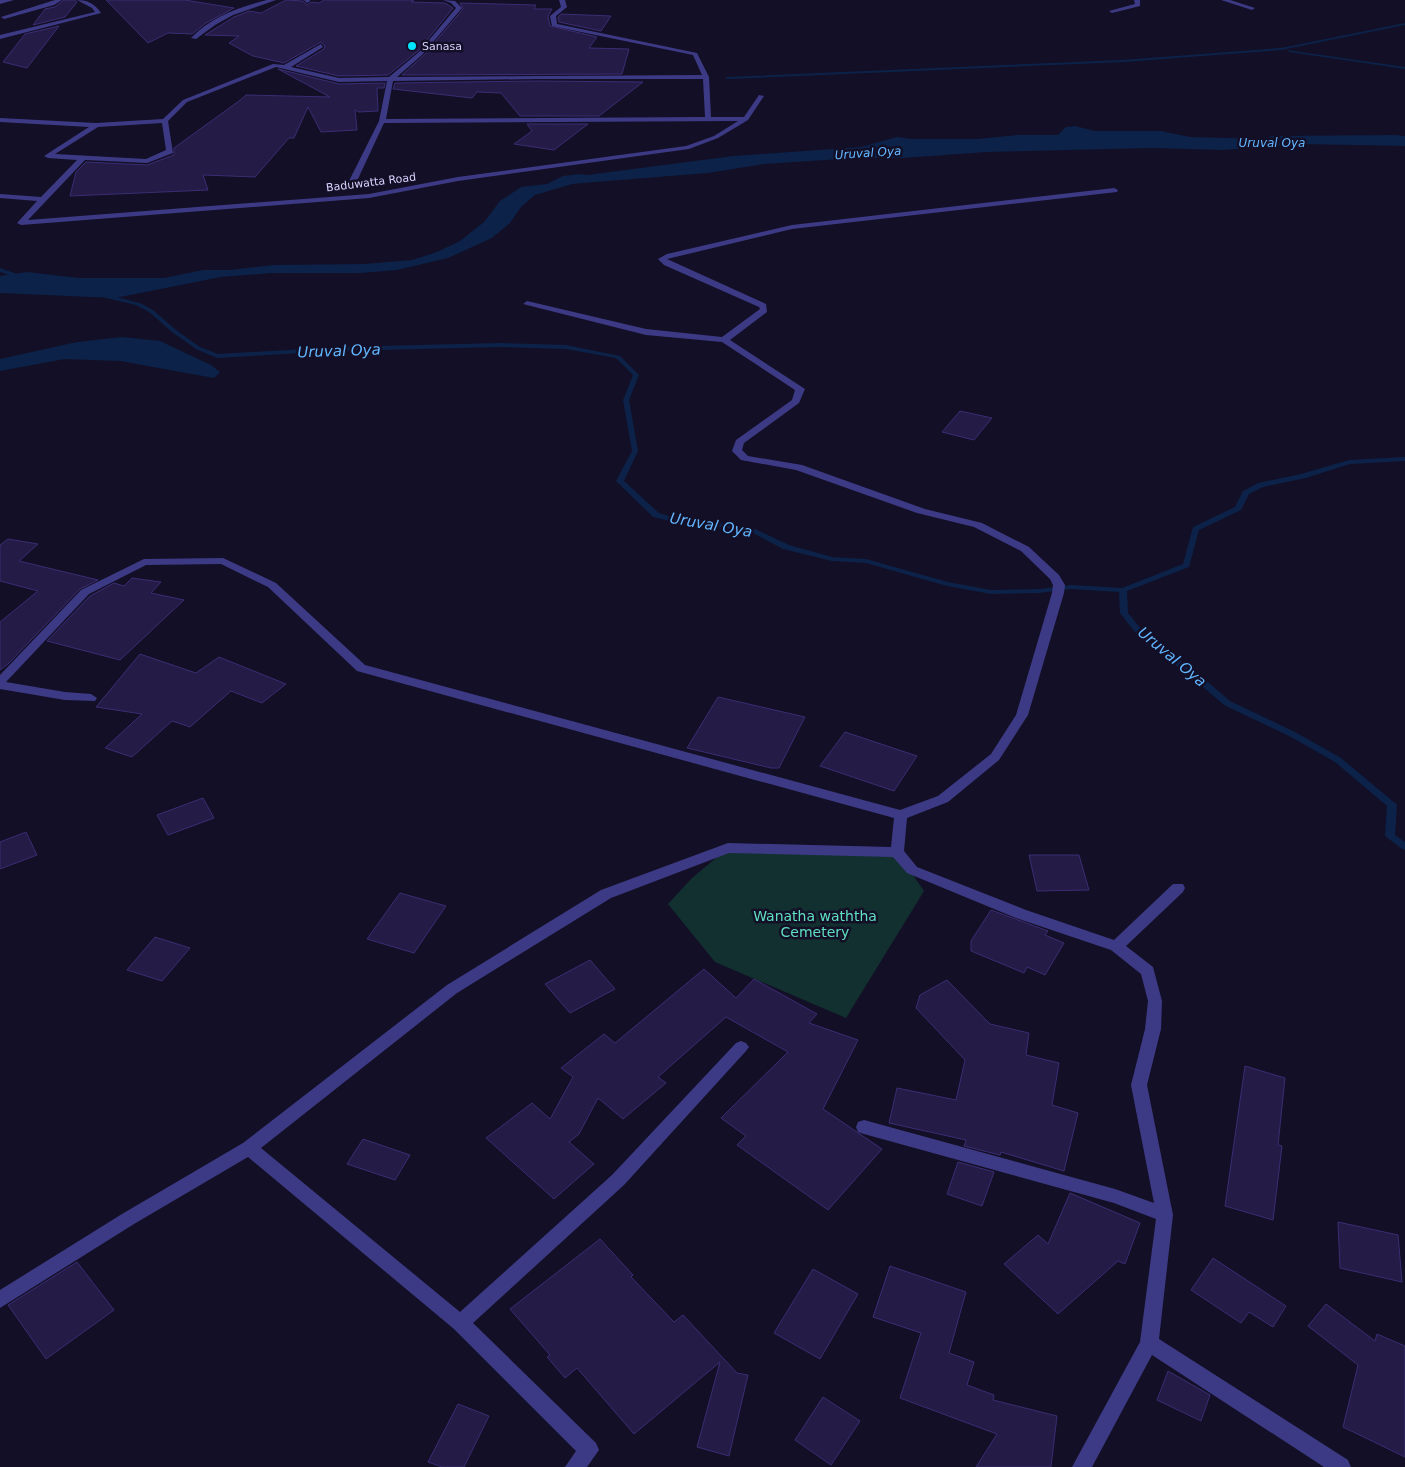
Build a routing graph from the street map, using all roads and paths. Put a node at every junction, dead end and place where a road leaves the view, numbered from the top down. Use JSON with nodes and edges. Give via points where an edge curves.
{"nodes":[{"id":1,"x":11,"y":0,"type":"edge"},
{"id":2,"x":59,"y":0,"type":"edge"},
{"id":3,"x":80,"y":0,"type":"edge"},
{"id":4,"x":272,"y":0,"type":"edge"},
{"id":5,"x":446,"y":0,"type":"edge"},
{"id":6,"x":562,"y":0,"type":"edge"},
{"id":7,"x":1137,"y":0,"type":"edge"},
{"id":8,"x":1224,"y":0,"type":"edge"},
{"id":9,"x":0,"y":2,"type":"edge"},
{"id":10,"x":1240,"y":2,"type":"edge"},
{"id":11,"x":1252,"y":8,"type":"dead end"},
{"id":12,"x":1112,"y":11,"type":"dead end"},
{"id":13,"x":4,"y":17,"type":"dead end"},
{"id":14,"x":0,"y":37,"type":"edge"},
{"id":15,"x":194,"y":38,"type":"dead end"},
{"id":16,"x":321,"y":46,"type":"dead end"},
{"id":17,"x":286,"y":66,"type":"junction"},
{"id":18,"x":706,"y":77,"type":"junction"},
{"id":19,"x":394,"y":80,"type":"junction"},
{"id":20,"x":761,"y":96,"type":"dead end"},
{"id":21,"x":708,"y":119,"type":"junction"},
{"id":22,"x":746,"y":119,"type":"junction"},
{"id":23,"x":0,"y":120,"type":"edge"},
{"id":24,"x":165,"y":121,"type":"junction"},
{"id":25,"x":382,"y":121,"type":"junction"},
{"id":26,"x":96,"y":126,"type":"junction"},
{"id":27,"x":83,"y":158,"type":"junction"},
{"id":28,"x":353,"y":181,"type":"dead end"},
{"id":29,"x":1114,"y":190,"type":"dead end"},
{"id":30,"x":0,"y":196,"type":"edge"},
{"id":31,"x":43,"y":199,"type":"junction"},
{"id":32,"x":527,"y":304,"type":"dead end"},
{"id":33,"x":724,"y":340,"type":"junction"},
{"id":34,"x":0,"y":684,"type":"edge"},
{"id":35,"x":91,"y":698,"type":"dead end"},
{"id":36,"x":901,"y":815,"type":"junction"},
{"id":37,"x":896,"y":852,"type":"junction"},
{"id":38,"x":1178,"y":888,"type":"dead end"},
{"id":39,"x":1116,"y":946,"type":"junction"},
{"id":40,"x":741,"y":1047,"type":"dead end"},
{"id":41,"x":864,"y":1127,"type":"dead end"},
{"id":42,"x":249,"y":1148,"type":"junction"},
{"id":43,"x":1165,"y":1215,"type":"junction"},
{"id":44,"x":0,"y":1300,"type":"edge"},
{"id":45,"x":460,"y":1323,"type":"junction"},
{"id":46,"x":1149,"y":1343,"type":"junction"},
{"id":47,"x":575,"y":1467,"type":"edge"},
{"id":48,"x":1082,"y":1467,"type":"edge"},
{"id":49,"x":1341,"y":1467,"type":"edge"}],
"edges":[{"from":1,"to":9,"type":"street"},
{"from":2,"to":13,"type":"street"},
{"from":3,"to":14,"type":"street","via":[[94,7],[98,13]]},
{"from":4,"to":15,"type":"street","via":[[237,10],[212,22]]},
{"from":5,"to":19,"type":"street","via":[[459,8],[421,54]]},
{"from":6,"to":18,"type":"street","via":[[564,7],[553,16],[554,25],[696,54]]},
{"from":7,"to":12,"type":"street","via":[[1138,5]]},
{"from":8,"to":10,"type":"street"},
{"from":10,"to":11,"type":"street"},
{"from":16,"to":17,"type":"street"},
{"from":17,"to":19,"type":"street","via":[[339,80]]},
{"from":17,"to":24,"type":"street","via":[[275,65],[185,101]]},
{"from":18,"to":19,"type":"street"},
{"from":18,"to":21,"type":"street"},
{"from":19,"to":25,"type":"street","name":"Baduwatta Road"},
{"from":20,"to":22,"type":"street","name":"Baduwatta Road"},
{"from":21,"to":22,"type":"street"},
{"from":21,"to":25,"type":"street"},
{"from":22,"to":31,"type":"street","name":"Baduwatta Road","via":[[716,137],[687,148],[494,174],[368,196],[21,223]]},
{"from":23,"to":26,"type":"street"},
{"from":24,"to":26,"type":"street"},
{"from":24,"to":27,"type":"street","via":[[170,151],[147,161]]},
{"from":25,"to":28,"type":"street","name":"Baduwatta Road"},
{"from":26,"to":27,"type":"street","via":[[48,156]]},
{"from":27,"to":31,"type":"street"},
{"from":29,"to":33,"type":"street","via":[[792,227],[662,259],[763,306],[764,310]]},
{"from":30,"to":31,"type":"street"},
{"from":32,"to":33,"type":"street","via":[[646,332]]},
{"from":33,"to":36,"type":"street","via":[[800,389],[796,401],[739,442],[737,452],[745,458],[798,467],[921,511],[978,525],[1025,549],[1055,577],[1058,589],[1022,714],[995,757],[943,799]]},
{"from":34,"to":35,"type":"street"},
{"from":34,"to":36,"type":"street","via":[[85,592],[144,562],[223,561],[272,585],[361,668]]},
{"from":36,"to":37,"type":"street"},
{"from":37,"to":39,"type":"street","via":[[912,870],[950,887]]},
{"from":37,"to":42,"type":"street","via":[[728,848],[606,894],[452,989]]},
{"from":38,"to":39,"type":"street"},
{"from":39,"to":43,"type":"street","via":[[1148,971],[1155,1001],[1139,1085]]},
{"from":40,"to":45,"type":"street","via":[[618,1180]]},
{"from":41,"to":43,"type":"street","via":[[1115,1196]]},
{"from":42,"to":44,"type":"street"},
{"from":42,"to":45,"type":"street"},
{"from":43,"to":46,"type":"street"},
{"from":45,"to":47,"type":"street","via":[[588,1450]]},
{"from":46,"to":48,"type":"street"},
{"from":46,"to":49,"type":"street"}]}
